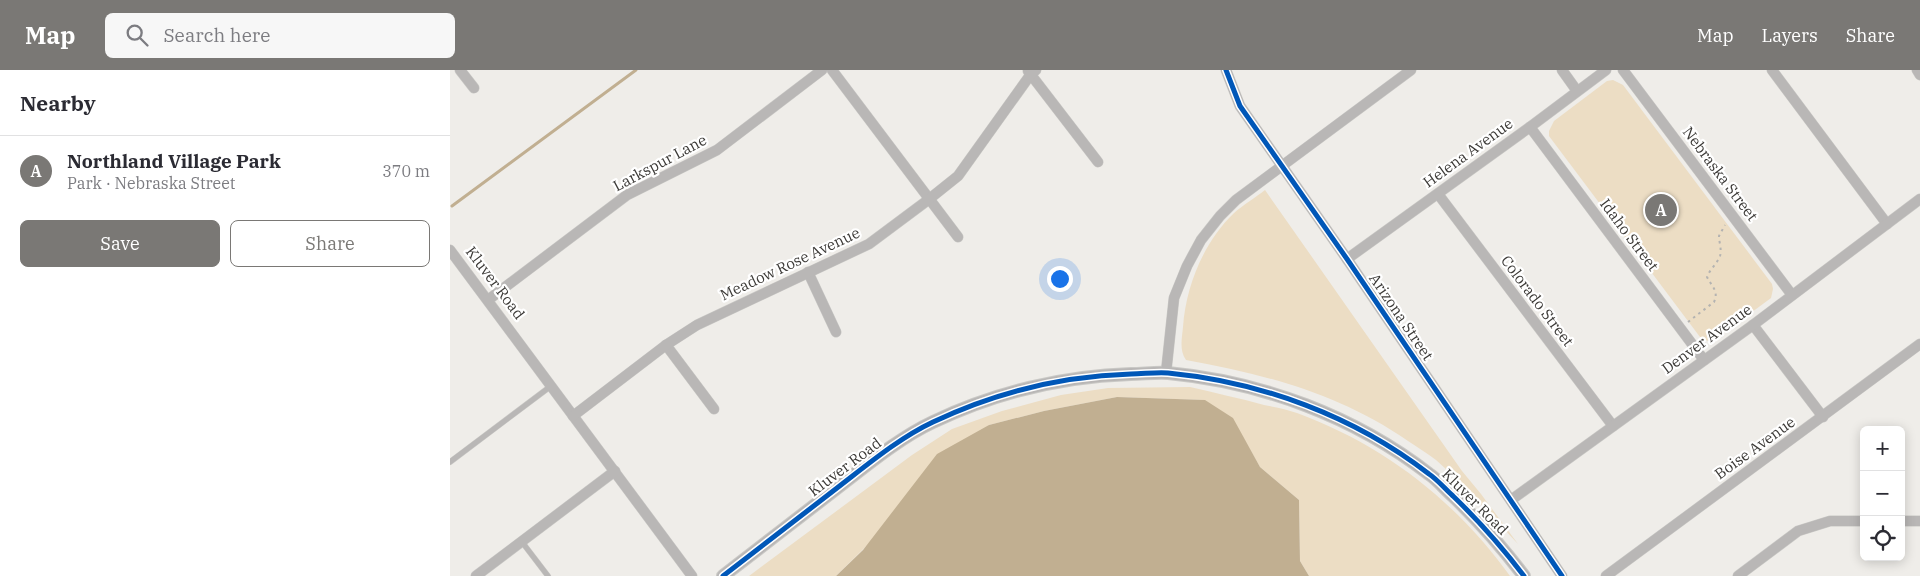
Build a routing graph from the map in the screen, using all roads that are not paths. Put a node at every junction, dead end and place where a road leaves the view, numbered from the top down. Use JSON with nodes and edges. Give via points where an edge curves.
{"nodes":[{"id":1,"x":460,"y":70,"type":"edge"},
{"id":2,"x":822,"y":70,"type":"edge"},
{"id":3,"x":832,"y":70,"type":"edge"},
{"id":4,"x":1226,"y":70,"type":"edge"},
{"id":5,"x":1411,"y":70,"type":"edge"},
{"id":6,"x":1562,"y":70,"type":"edge"},
{"id":7,"x":1606,"y":70,"type":"edge"},
{"id":8,"x":1623,"y":70,"type":"edge"},
{"id":9,"x":1772,"y":70,"type":"edge"},
{"id":10,"x":1916,"y":70,"type":"edge"},
{"id":11,"x":1031,"y":71,"type":"edge"},
{"id":12,"x":1920,"y":75,"type":"edge"},
{"id":13,"x":474,"y":88,"type":"dead end"},
{"id":14,"x":1578,"y":91,"type":"junction"},
{"id":15,"x":1530,"y":127,"type":"junction"},
{"id":16,"x":1098,"y":162,"type":"dead end"},
{"id":17,"x":1282,"y":167,"type":"junction"},
{"id":18,"x":1438,"y":194,"type":"junction"},
{"id":19,"x":1920,"y":199,"type":"edge"},
{"id":20,"x":928,"y":200,"type":"junction"},
{"id":21,"x":1887,"y":224,"type":"junction"},
{"id":22,"x":958,"y":237,"type":"dead end"},
{"id":23,"x":450,"y":250,"type":"edge"},
{"id":24,"x":1347,"y":259,"type":"junction"},
{"id":25,"x":808,"y":272,"type":"junction"},
{"id":26,"x":1792,"y":295,"type":"junction"},
{"id":27,"x":488,"y":300,"type":"junction"},
{"id":28,"x":1753,"y":325,"type":"junction"},
{"id":29,"x":836,"y":332,"type":"dead end"},
{"id":30,"x":1920,"y":344,"type":"edge"},
{"id":31,"x":666,"y":345,"type":"junction"},
{"id":32,"x":1704,"y":360,"type":"junction"},
{"id":33,"x":1166,"y":373,"type":"junction"},
{"id":34,"x":551,"y":386,"type":"junction"},
{"id":35,"x":714,"y":409,"type":"dead end"},
{"id":36,"x":573,"y":416,"type":"junction"},
{"id":37,"x":1823,"y":417,"type":"junction"},
{"id":38,"x":1612,"y":426,"type":"junction"},
{"id":39,"x":450,"y":462,"type":"edge"},
{"id":40,"x":615,"y":472,"type":"junction"},
{"id":41,"x":1511,"y":500,"type":"junction"},
{"id":42,"x":1860,"y":521,"type":"edge"},
{"id":43,"x":1905,"y":521,"type":"edge"},
{"id":44,"x":1920,"y":521,"type":"edge"},
{"id":45,"x":522,"y":542,"type":"junction"},
{"id":46,"x":476,"y":576,"type":"edge"},
{"id":47,"x":548,"y":576,"type":"edge"},
{"id":48,"x":692,"y":576,"type":"edge"},
{"id":49,"x":723,"y":576,"type":"edge"},
{"id":50,"x":1524,"y":576,"type":"edge"},
{"id":51,"x":1562,"y":576,"type":"edge"},
{"id":52,"x":1606,"y":576,"type":"edge"},
{"id":53,"x":1738,"y":576,"type":"edge"}],
"edges":[{"from":1,"to":13,"type":"street"},
{"from":2,"to":27,"type":"street","name":"Larkspur Lane","via":[[717,150],[627,195]]},
{"from":3,"to":20,"type":"street"},
{"from":4,"to":17,"type":"street","name":"Arizona Street","via":[[1240,106]]},
{"from":5,"to":17,"type":"street"},
{"from":6,"to":14,"type":"street"},
{"from":7,"to":14,"type":"street","name":"Helena Avenue"},
{"from":8,"to":26,"type":"street","name":"Nebraska Street"},
{"from":9,"to":21,"type":"street"},
{"from":10,"to":12,"type":"street"},
{"from":11,"to":16,"type":"street"},
{"from":11,"to":20,"type":"street","name":"Meadow Rose Avenue","via":[[958,176]]},
{"from":14,"to":15,"type":"street","name":"Helena Avenue"},
{"from":15,"to":18,"type":"street","name":"Helena Avenue"},
{"from":15,"to":32,"type":"street","name":"Idaho Street"},
{"from":17,"to":24,"type":"street","name":"Arizona Street"},
{"from":17,"to":33,"type":"street","via":[[1236,200],[1201,240],[1174,298]]},
{"from":18,"to":24,"type":"street","name":"Helena Avenue"},
{"from":18,"to":38,"type":"street","name":"Colorado Street"},
{"from":19,"to":21,"type":"street","name":"Denver Avenue"},
{"from":20,"to":22,"type":"street"},
{"from":20,"to":25,"type":"street","name":"Meadow Rose Avenue","via":[[869,244]]},
{"from":21,"to":26,"type":"street","name":"Denver Avenue"},
{"from":23,"to":27,"type":"street","name":"Kluver Road"},
{"from":24,"to":41,"type":"street","name":"Arizona Street"},
{"from":25,"to":29,"type":"street"},
{"from":25,"to":31,"type":"street","name":"Meadow Rose Avenue","via":[[697,325]]},
{"from":26,"to":28,"type":"street","name":"Denver Avenue"},
{"from":27,"to":34,"type":"street","name":"Kluver Road"},
{"from":28,"to":32,"type":"street","name":"Denver Avenue"},
{"from":28,"to":37,"type":"street"},
{"from":30,"to":37,"type":"street","name":"Boise Avenue"},
{"from":31,"to":35,"type":"street"},
{"from":31,"to":36,"type":"street","name":"Meadow Rose Avenue"},
{"from":32,"to":38,"type":"street","name":"Denver Avenue"},
{"from":33,"to":49,"type":"street","name":"Kluver Road","via":[[1105,375],[1042,385],[982,402],[932,423],[876,458]]},
{"from":33,"to":50,"type":"street","name":"Kluver Road","via":[[1272,393],[1316,408],[1353,426],[1430,474],[1505,550]]},
{"from":34,"to":36,"type":"street","name":"Kluver Road"},
{"from":34,"to":39,"type":"lane"},
{"from":36,"to":40,"type":"street","name":"Kluver Road"},
{"from":37,"to":52,"type":"street","name":"Boise Avenue"},
{"from":38,"to":41,"type":"street","name":"Denver Avenue"},
{"from":40,"to":45,"type":"street"},
{"from":40,"to":48,"type":"street","name":"Kluver Road"},
{"from":41,"to":51,"type":"street","name":"Arizona Street"},
{"from":42,"to":53,"type":"street","via":[[1830,521],[1798,530]]},
{"from":43,"to":44,"type":"street"},
{"from":45,"to":46,"type":"street"},
{"from":45,"to":47,"type":"lane"}]}
